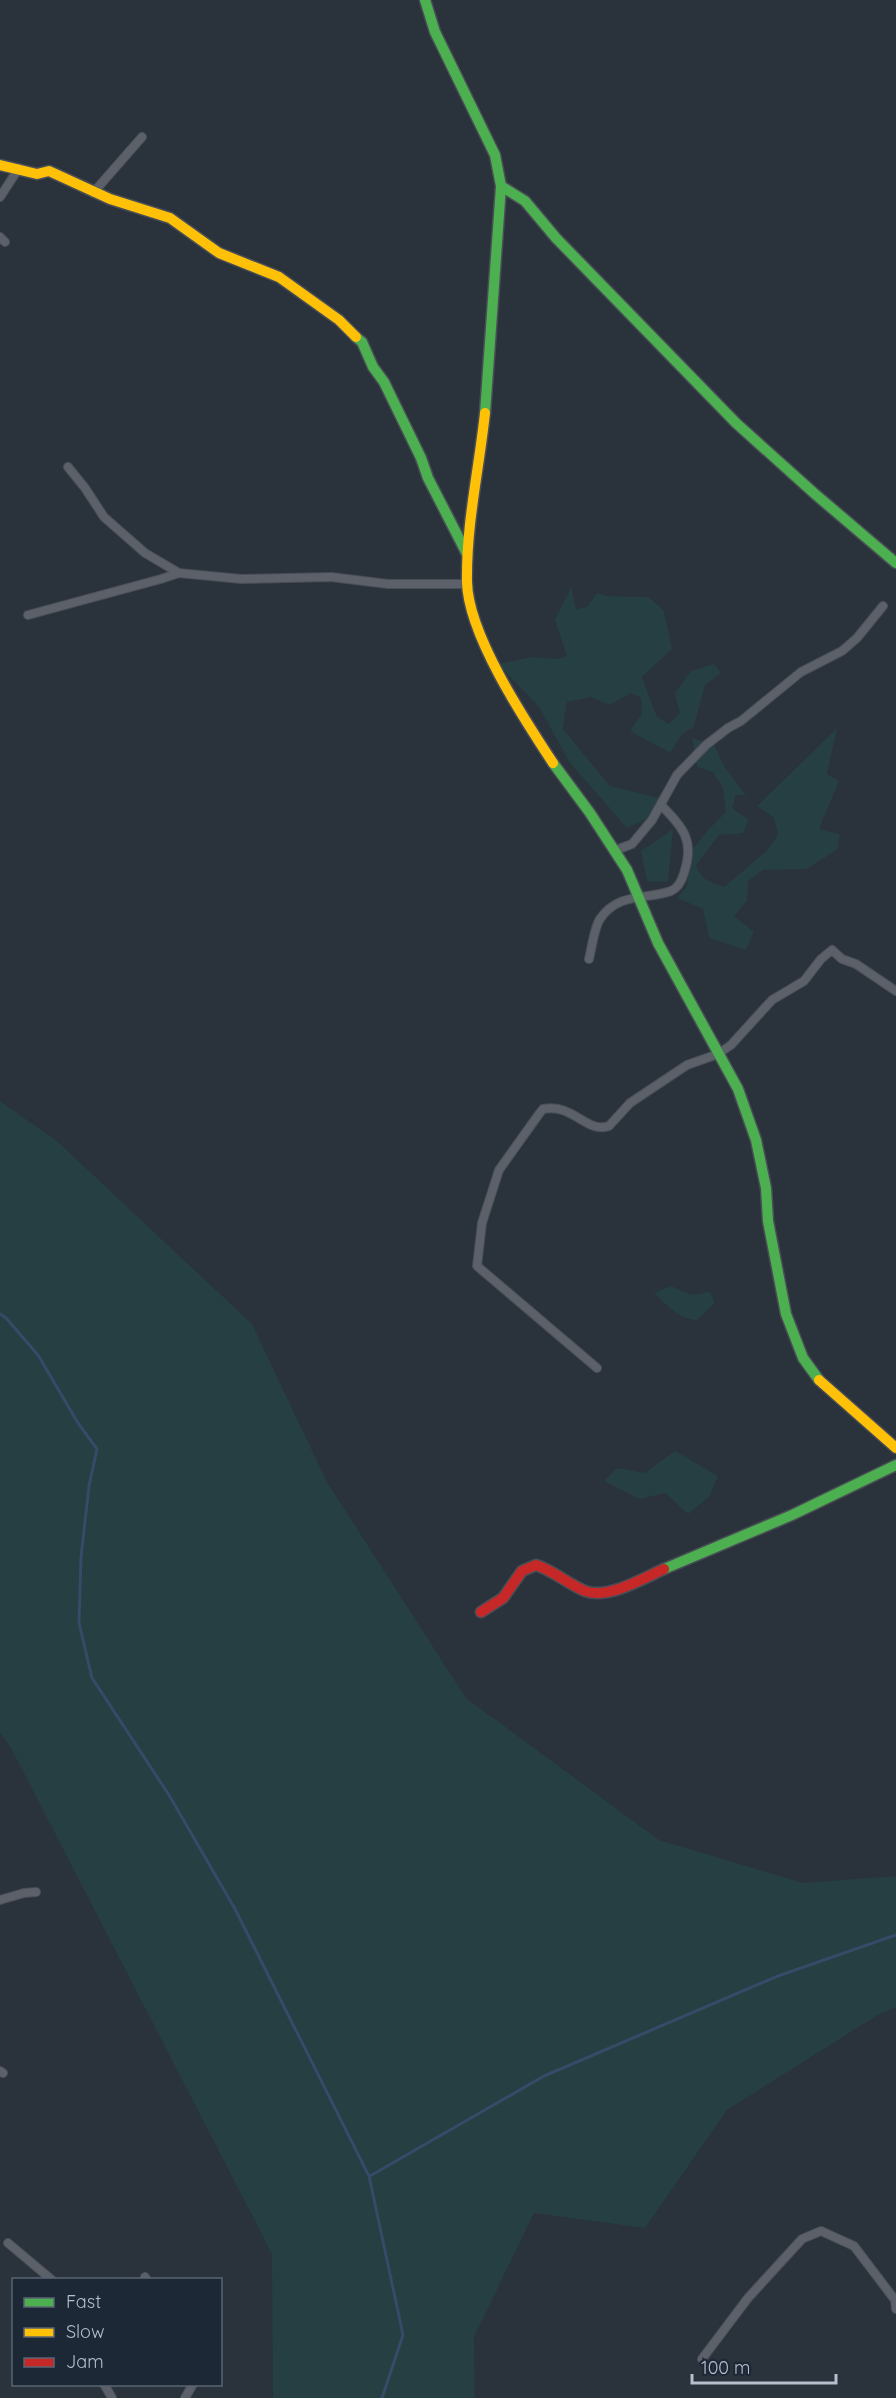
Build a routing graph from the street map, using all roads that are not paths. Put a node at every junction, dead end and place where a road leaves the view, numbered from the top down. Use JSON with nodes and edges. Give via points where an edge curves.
{"nodes":[{"id":1,"x":425,"y":0,"type":"edge"},
{"id":2,"x":142,"y":137,"type":"dead end"},
{"id":3,"x":0,"y":165,"type":"edge"},
{"id":4,"x":20,"y":168,"type":"junction"},
{"id":5,"x":501,"y":186,"type":"junction"},
{"id":6,"x":93,"y":193,"type":"junction"},
{"id":7,"x":0,"y":197,"type":"edge"},
{"id":8,"x":68,"y":467,"type":"dead end"},
{"id":9,"x":468,"y":557,"type":"junction"},
{"id":10,"x":896,"y":563,"type":"edge"},
{"id":11,"x":178,"y":573,"type":"junction"},
{"id":12,"x":467,"y":584,"type":"junction"},
{"id":13,"x":884,"y":606,"type":"dead end"},
{"id":14,"x":28,"y":615,"type":"dead end"},
{"id":15,"x":661,"y":804,"type":"junction"},
{"id":16,"x":616,"y":850,"type":"junction"},
{"id":17,"x":640,"y":896,"type":"junction"},
{"id":18,"x":589,"y":959,"type":"dead end"},
{"id":19,"x":896,"y":991,"type":"edge"},
{"id":20,"x":718,"y":1054,"type":"junction"},
{"id":21,"x":597,"y":1368,"type":"dead end"},
{"id":22,"x":896,"y":1448,"type":"edge"},
{"id":23,"x":896,"y":1465,"type":"edge"},
{"id":24,"x":481,"y":1612,"type":"dead end"},
{"id":25,"x":36,"y":1892,"type":"dead end"},
{"id":26,"x":0,"y":1900,"type":"edge"},
{"id":27,"x":8,"y":2243,"type":"dead end"},
{"id":28,"x":50,"y":2278,"type":"edge"},
{"id":29,"x":896,"y":2309,"type":"edge"},
{"id":30,"x":702,"y":2359,"type":"dead end"}],
"edges":[{"from":1,"to":5,"type":"street","via":[[435,32],[495,155]]},
{"from":2,"to":6,"type":"street"},
{"from":3,"to":4,"type":"street"},
{"from":4,"to":6,"type":"street","via":[[38,174],[49,171]]},
{"from":4,"to":7,"type":"street"},
{"from":5,"to":9,"type":"street","via":[[491,345]]},
{"from":5,"to":10,"type":"street","via":[[526,202],[555,237],[773,459]]},
{"from":6,"to":9,"type":"street","via":[[170,218],[219,253],[279,277],[351,330],[384,382]]},
{"from":8,"to":11,"type":"street","via":[[104,517],[145,553]]},
{"from":9,"to":12,"type":"street"},
{"from":11,"to":12,"type":"street","via":[[241,579],[331,577],[388,584]]},
{"from":11,"to":14,"type":"street"},
{"from":12,"to":16,"type":"street","via":[[491,660],[537,739]]},
{"from":13,"to":15,"type":"street","via":[[842,651],[801,672],[706,745],[677,775]]},
{"from":15,"to":16,"type":"street","via":[[632,844]]},
{"from":15,"to":17,"type":"street","via":[[681,826],[689,844],[688,863],[673,891]]},
{"from":16,"to":17,"type":"street"},
{"from":17,"to":18,"type":"street","via":[[623,900],[600,919]]},
{"from":17,"to":20,"type":"street","via":[[658,943]]},
{"from":19,"to":20,"type":"street","via":[[832,950],[810,976],[772,1000]]},
{"from":20,"to":21,"type":"street","via":[[687,1065],[630,1103],[609,1126],[596,1128],[572,1112],[543,1109],[499,1170],[482,1223],[477,1266]]},
{"from":20,"to":22,"type":"street","via":[[738,1089],[756,1140],[779,1279],[790,1328],[803,1358],[815,1376]]},
{"from":23,"to":24,"type":"street","via":[[792,1515],[605,1594],[586,1592],[544,1567],[530,1567],[522,1571],[503,1598]]},
{"from":25,"to":26,"type":"street"},
{"from":27,"to":28,"type":"street"},
{"from":29,"to":30,"type":"street","via":[[895,2300],[854,2246],[821,2231],[802,2239],[748,2298]]}]}
